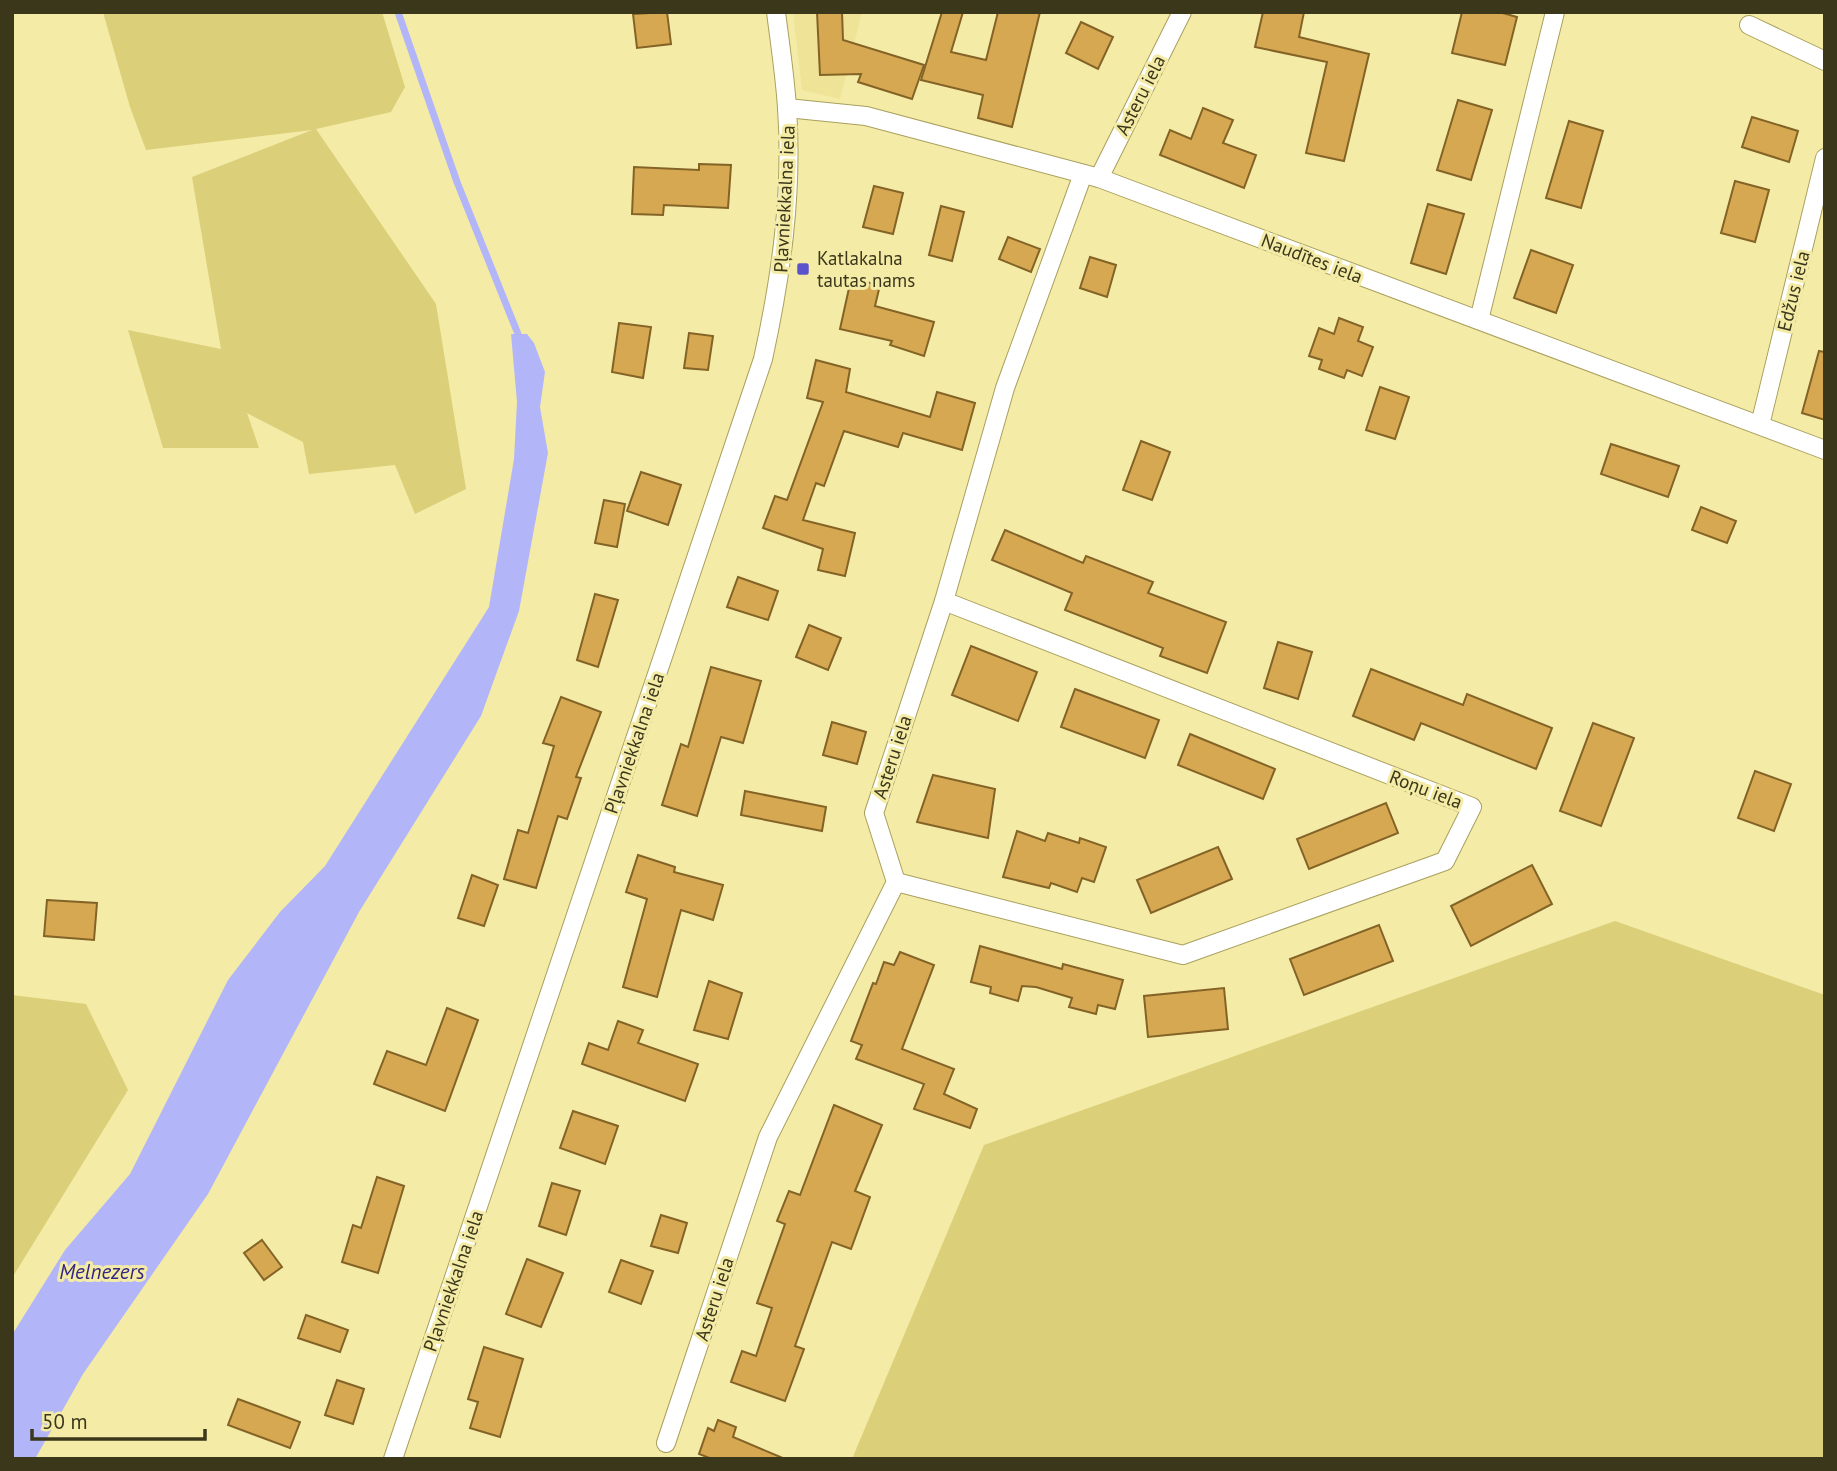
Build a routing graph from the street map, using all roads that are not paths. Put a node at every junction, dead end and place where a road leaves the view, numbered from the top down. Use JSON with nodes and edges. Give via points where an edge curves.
{"nodes":[{"id":1,"x":776,"y":12,"type":"edge"},
{"id":2,"x":1182,"y":12,"type":"edge"},
{"id":3,"x":1555,"y":12,"type":"edge"},
{"id":4,"x":1749,"y":25,"type":"dead end"},
{"id":5,"x":1825,"y":61,"type":"edge"},
{"id":6,"x":787,"y":108,"type":"junction"},
{"id":7,"x":1825,"y":158,"type":"edge"},
{"id":8,"x":1091,"y":176,"type":"junction"},
{"id":9,"x":1479,"y":320,"type":"junction"},
{"id":10,"x":1760,"y":425,"type":"junction"},
{"id":11,"x":1825,"y":450,"type":"edge"},
{"id":12,"x":944,"y":601,"type":"junction"},
{"id":13,"x":896,"y":882,"type":"junction"},
{"id":14,"x":666,"y":1443,"type":"dead end"},
{"id":15,"x":393,"y":1459,"type":"edge"}],
"edges":[{"from":1,"to":6,"type":"street","name":"Pļavniekkalna iela"},
{"from":2,"to":8,"type":"street","name":"Asteru iela"},
{"from":3,"to":9,"type":"street"},
{"from":4,"to":5,"type":"street"},
{"from":6,"to":8,"type":"street","name":"Naudītes iela","via":[[866,116]]},
{"from":6,"to":15,"type":"street","name":"Pļavniekkalna iela","via":[[785,237],[763,359]]},
{"from":7,"to":10,"type":"street","name":"Edžus iela"},
{"from":8,"to":9,"type":"street","name":"Naudītes iela"},
{"from":8,"to":12,"type":"street","name":"Asteru iela","via":[[1005,388]]},
{"from":9,"to":10,"type":"street","name":"Naudītes iela"},
{"from":10,"to":11,"type":"street","name":"Naudītes iela"},
{"from":12,"to":13,"type":"street","name":"Asteru iela","via":[[874,813]]},
{"from":12,"to":13,"type":"street","name":"Roņu iela","via":[[1472,807],[1445,861],[1183,955]]},
{"from":13,"to":14,"type":"street","name":"Asteru iela","via":[[768,1137]]}]}
